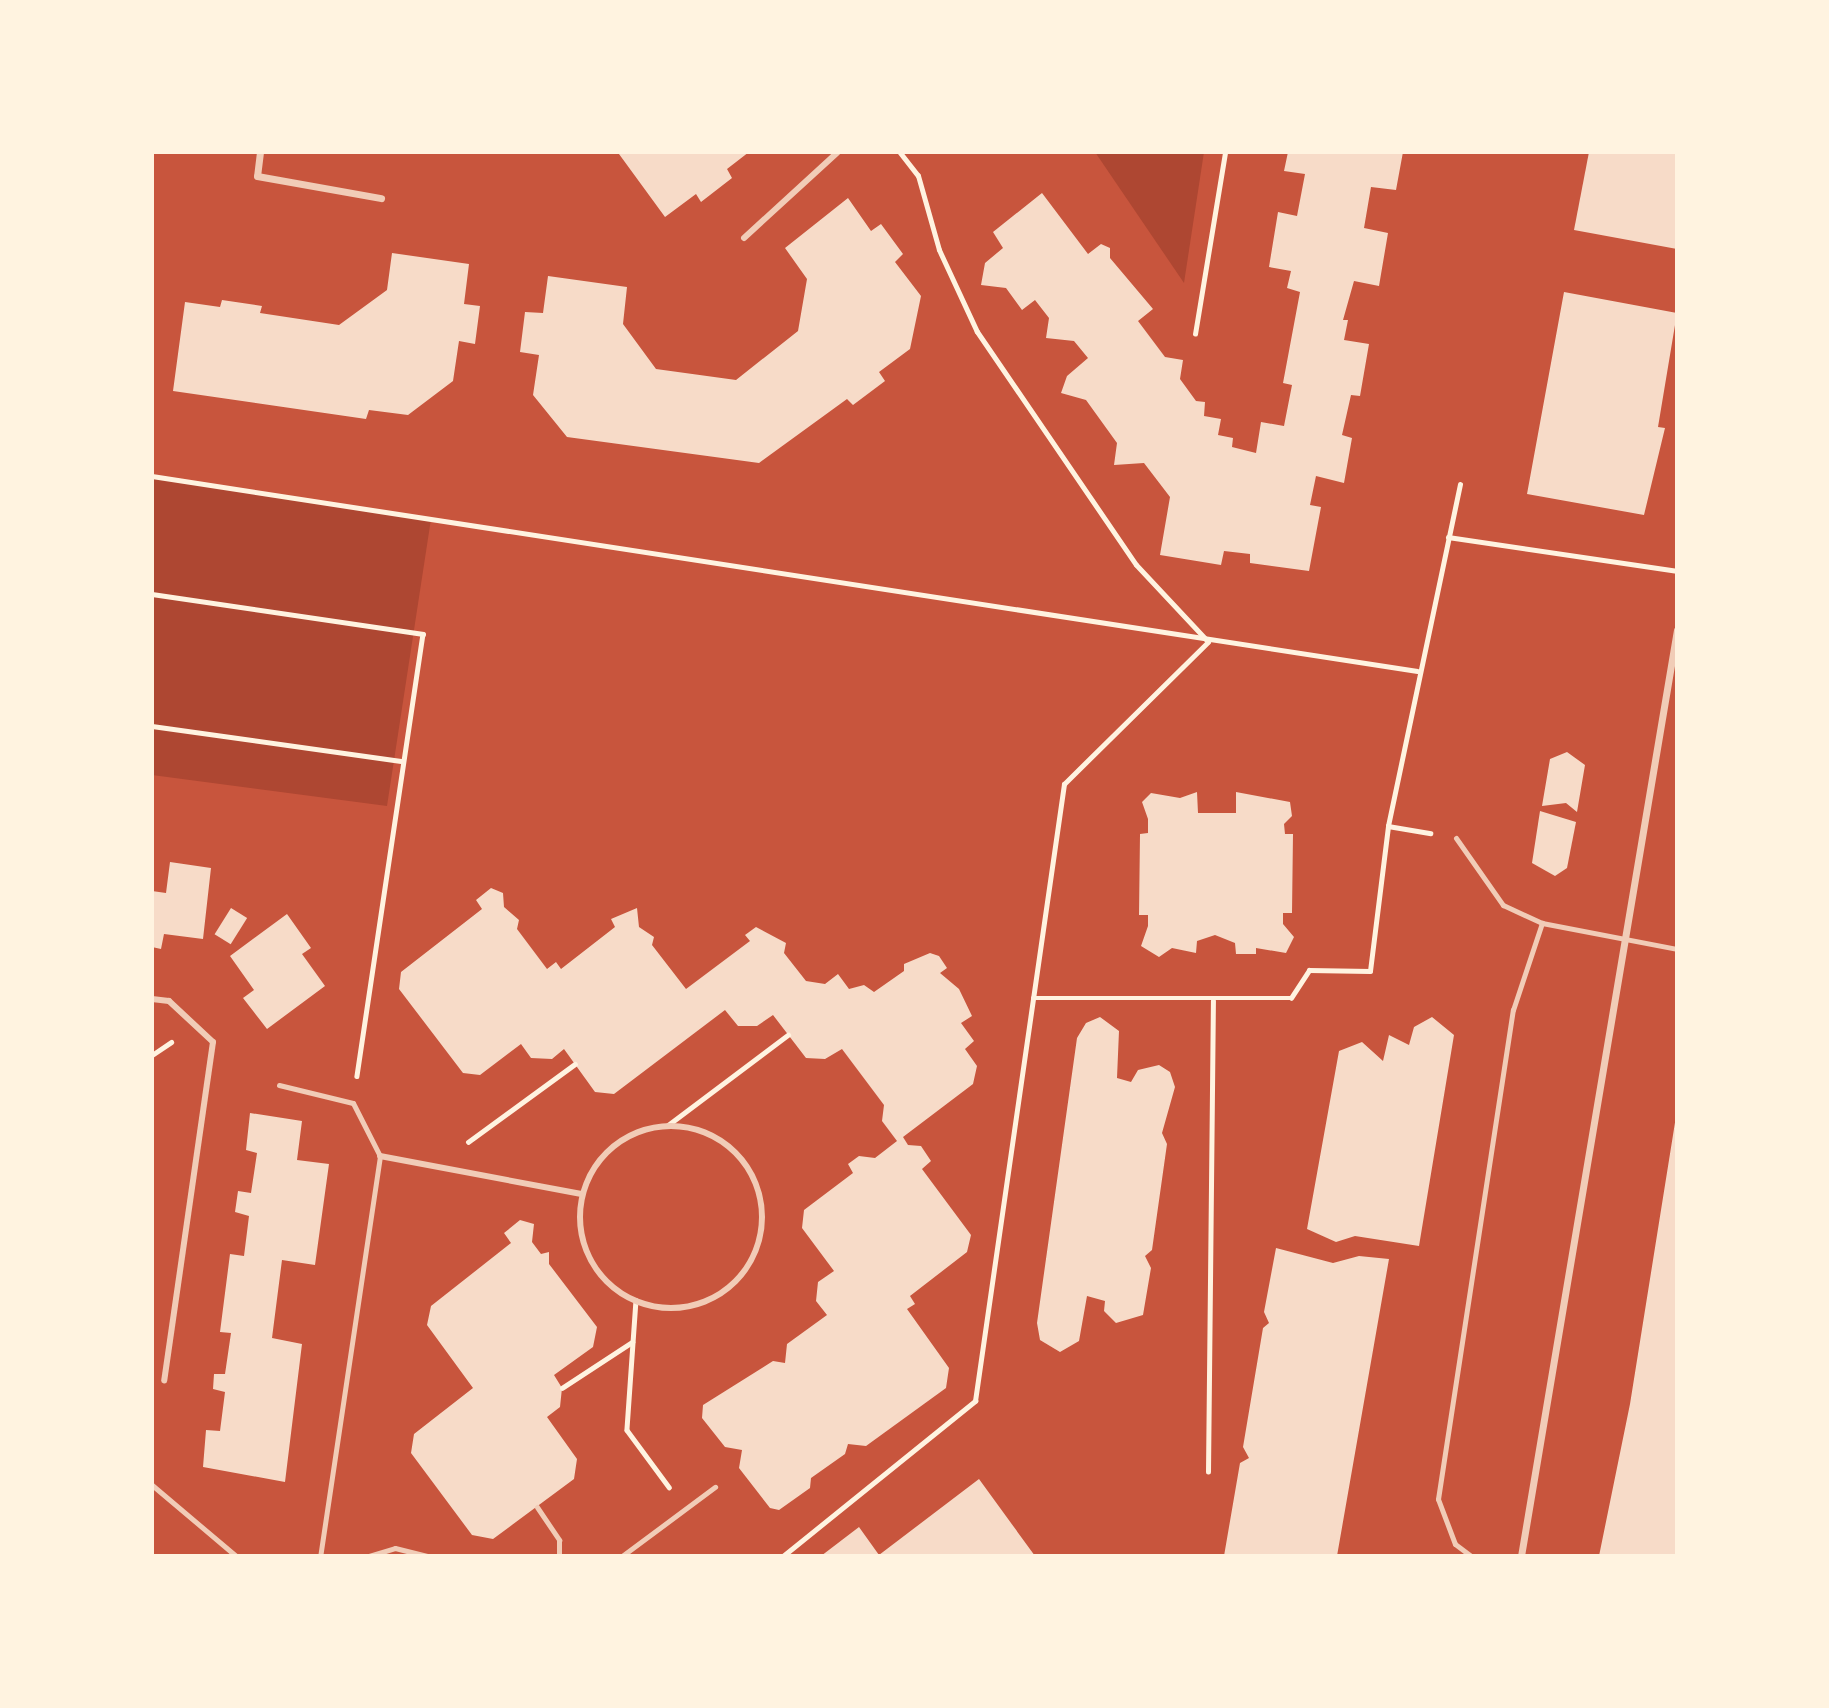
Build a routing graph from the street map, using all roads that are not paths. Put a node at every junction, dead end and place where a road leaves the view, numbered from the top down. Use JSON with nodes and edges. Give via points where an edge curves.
{"nodes":[{"id":1,"x":260,"y":152,"type":"edge"},
{"id":2,"x":838,"y":152,"type":"edge"},
{"id":3,"x":381,"y":198,"type":"dead end"},
{"id":4,"x":744,"y":238,"type":"dead end"},
{"id":5,"x":1677,"y":630,"type":"edge"},
{"id":6,"x":1456,"y":838,"type":"road end"},
{"id":7,"x":1542,"y":923,"type":"junction"},
{"id":8,"x":1625,"y":941,"type":"junction"},
{"id":9,"x":1677,"y":949,"type":"edge"},
{"id":10,"x":152,"y":999,"type":"edge"},
{"id":11,"x":279,"y":1084,"type":"dead end"},
{"id":12,"x":380,"y":1157,"type":"junction"},
{"id":13,"x":581,"y":1194,"type":"junction"},
{"id":14,"x":164,"y":1380,"type":"dead end"},
{"id":15,"x":152,"y":1485,"type":"edge"},
{"id":16,"x":715,"y":1487,"type":"dead end"},
{"id":17,"x":537,"y":1507,"type":"dead end"},
{"id":18,"x":236,"y":1556,"type":"edge"},
{"id":19,"x":320,"y":1556,"type":"edge"},
{"id":20,"x":369,"y":1556,"type":"edge"},
{"id":21,"x":428,"y":1556,"type":"edge"},
{"id":22,"x":559,"y":1556,"type":"edge"},
{"id":23,"x":622,"y":1556,"type":"edge"},
{"id":24,"x":1471,"y":1556,"type":"edge"},
{"id":25,"x":1521,"y":1556,"type":"edge"}],
"edges":[{"from":1,"to":3,"type":"street","via":[[257,176]]},
{"from":2,"to":4,"type":"street"},
{"from":5,"to":8,"type":"street"},
{"from":6,"to":7,"type":"lane","via":[[1503,905]]},
{"from":7,"to":8,"type":"lane"},
{"from":7,"to":24,"type":"lane","via":[[1513,1010],[1438,1499],[1455,1544]]},
{"from":8,"to":9,"type":"lane"},
{"from":8,"to":25,"type":"street"},
{"from":10,"to":14,"type":"street","via":[[169,1001],[213,1042]]},
{"from":11,"to":12,"type":"lane","via":[[353,1103]]},
{"from":12,"to":13,"type":"street"},
{"from":12,"to":19,"type":"lane"},
{"from":13,"to":13,"type":"street","via":[[591,1170],[617,1142],[668,1125],[715,1136],[752,1169],[765,1217],[752,1266],[726,1294],[656,1310],[604,1282],[582,1246]]},
{"from":15,"to":18,"type":"lane"},
{"from":16,"to":23,"type":"lane"},
{"from":17,"to":22,"type":"lane","via":[[559,1540]]},
{"from":20,"to":21,"type":"lane","via":[[395,1548]]}]}
